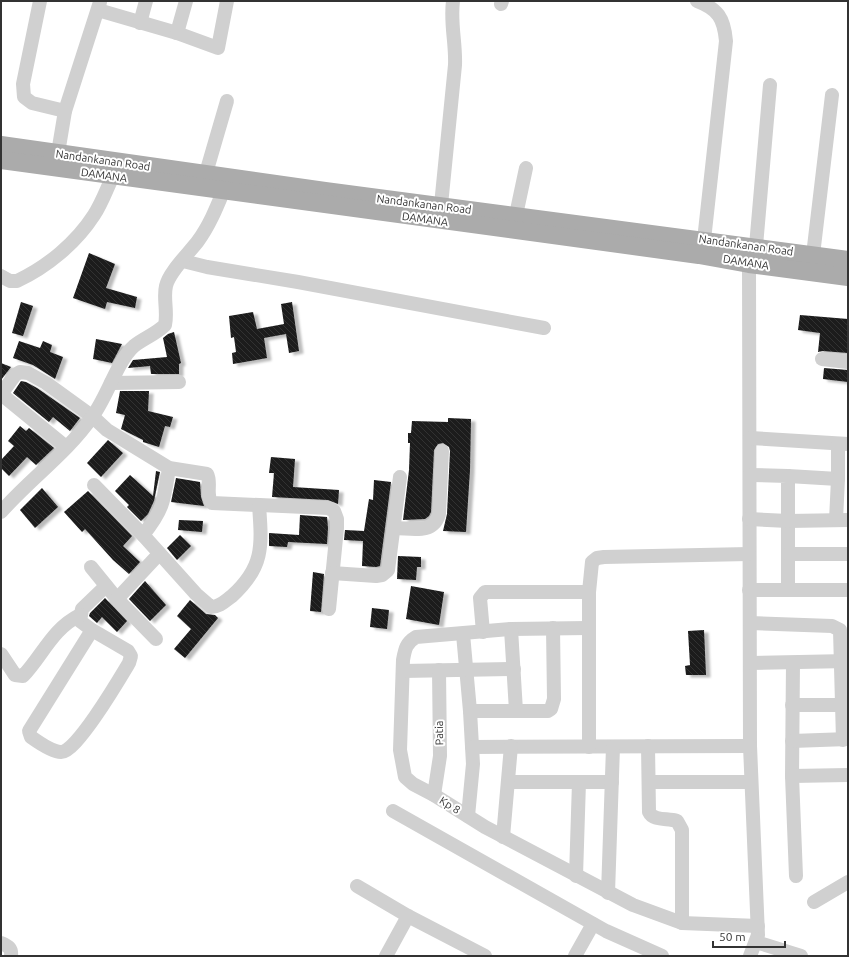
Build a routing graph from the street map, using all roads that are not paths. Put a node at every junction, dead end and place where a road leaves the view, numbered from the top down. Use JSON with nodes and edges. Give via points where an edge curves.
{"nodes":[{"id":1,"x":40,"y":1,"type":"edge"},
{"id":2,"x":146,"y":1,"type":"edge"},
{"id":3,"x":186,"y":1,"type":"edge"},
{"id":4,"x":227,"y":1,"type":"edge"},
{"id":5,"x":453,"y":1,"type":"edge"},
{"id":6,"x":696,"y":1,"type":"edge"},
{"id":7,"x":712,"y":3,"type":"edge"},
{"id":8,"x":99,"y":6,"type":"edge"},
{"id":9,"x":140,"y":23,"type":"junction"},
{"id":10,"x":177,"y":33,"type":"junction"},
{"id":11,"x":770,"y":85,"type":"dead end"},
{"id":12,"x":832,"y":95,"type":"dead end"},
{"id":13,"x":227,"y":101,"type":"dead end"},
{"id":14,"x":65,"y":111,"type":"junction"},
{"id":15,"x":1,"y":145,"type":"edge"},
{"id":16,"x":58,"y":153,"type":"junction"},
{"id":17,"x":1,"y":160,"type":"edge"},
{"id":18,"x":526,"y":168,"type":"dead end"},
{"id":19,"x":206,"y":173,"type":"junction"},
{"id":20,"x":113,"y":176,"type":"junction"},
{"id":21,"x":223,"y":192,"type":"junction"},
{"id":22,"x":441,"y":206,"type":"junction"},
{"id":23,"x":516,"y":215,"type":"junction"},
{"id":24,"x":608,"y":235,"type":"junction"},
{"id":25,"x":704,"y":240,"type":"junction"},
{"id":26,"x":756,"y":246,"type":"junction"},
{"id":27,"x":813,"y":254,"type":"junction"},
{"id":28,"x":848,"y":260,"type":"edge"},
{"id":29,"x":183,"y":261,"type":"junction"},
{"id":30,"x":749,"y":264,"type":"junction"},
{"id":31,"x":1,"y":276,"type":"edge"},
{"id":32,"x":848,"y":277,"type":"edge"},
{"id":33,"x":544,"y":328,"type":"dead end"},
{"id":34,"x":822,"y":359,"type":"dead end"},
{"id":35,"x":848,"y":362,"type":"edge"},
{"id":36,"x":179,"y":382,"type":"dead end"},
{"id":37,"x":111,"y":383,"type":"junction"},
{"id":38,"x":1,"y":394,"type":"edge"},
{"id":39,"x":93,"y":417,"type":"junction"},
{"id":40,"x":750,"y":438,"type":"junction"},
{"id":41,"x":843,"y":444,"type":"edge"},
{"id":42,"x":66,"y":447,"type":"junction"},
{"id":43,"x":442,"y":451,"type":"dead end"},
{"id":44,"x":169,"y":468,"type":"junction"},
{"id":45,"x":750,"y":475,"type":"junction"},
{"id":46,"x":400,"y":476,"type":"dead end"},
{"id":47,"x":788,"y":476,"type":"junction"},
{"id":48,"x":838,"y":479,"type":"junction"},
{"id":49,"x":94,"y":485,"type":"dead end"},
{"id":50,"x":260,"y":505,"type":"junction"},
{"id":51,"x":1,"y":512,"type":"edge"},
{"id":52,"x":749,"y":519,"type":"junction"},
{"id":53,"x":842,"y":520,"type":"edge"},
{"id":54,"x":788,"y":521,"type":"junction"},
{"id":55,"x":394,"y":528,"type":"junction"},
{"id":56,"x":143,"y":535,"type":"junction"},
{"id":57,"x":159,"y":554,"type":"junction"},
{"id":58,"x":749,"y":554,"type":"junction"},
{"id":59,"x":788,"y":554,"type":"junction"},
{"id":60,"x":848,"y":554,"type":"edge"},
{"id":61,"x":91,"y":567,"type":"dead end"},
{"id":62,"x":332,"y":573,"type":"junction"},
{"id":63,"x":106,"y":586,"type":"junction"},
{"id":64,"x":749,"y":590,"type":"junction"},
{"id":65,"x":788,"y":590,"type":"junction"},
{"id":66,"x":848,"y":590,"type":"edge"},
{"id":67,"x":589,"y":592,"type":"junction"},
{"id":68,"x":117,"y":599,"type":"junction"},
{"id":69,"x":329,"y":609,"type":"dead end"},
{"id":70,"x":80,"y":615,"type":"junction"},
{"id":71,"x":750,"y":623,"type":"junction"},
{"id":72,"x":553,"y":628,"type":"junction"},
{"id":73,"x":588,"y":628,"type":"junction"},
{"id":74,"x":511,"y":629,"type":"junction"},
{"id":75,"x":92,"y":630,"type":"junction"},
{"id":76,"x":483,"y":632,"type":"junction"},
{"id":77,"x":463,"y":634,"type":"junction"},
{"id":78,"x":156,"y":639,"type":"dead end"},
{"id":79,"x":1,"y":654,"type":"edge"},
{"id":80,"x":845,"y":661,"type":"edge"},
{"id":81,"x":750,"y":663,"type":"junction"},
{"id":82,"x":794,"y":663,"type":"junction"},
{"id":83,"x":466,"y":669,"type":"junction"},
{"id":84,"x":514,"y":669,"type":"junction"},
{"id":85,"x":403,"y":670,"type":"junction"},
{"id":86,"x":438,"y":670,"type":"junction"},
{"id":87,"x":792,"y":705,"type":"junction"},
{"id":88,"x":845,"y":705,"type":"edge"},
{"id":89,"x":470,"y":711,"type":"junction"},
{"id":90,"x":516,"y":712,"type":"junction"},
{"id":91,"x":846,"y":739,"type":"edge"},
{"id":92,"x":792,"y":741,"type":"junction"},
{"id":93,"x":512,"y":746,"type":"junction"},
{"id":94,"x":648,"y":746,"type":"junction"},
{"id":95,"x":750,"y":746,"type":"junction"},
{"id":96,"x":472,"y":747,"type":"junction"},
{"id":97,"x":589,"y":747,"type":"junction"},
{"id":98,"x":614,"y":747,"type":"junction"},
{"id":99,"x":848,"y":775,"type":"edge"},
{"id":100,"x":792,"y":776,"type":"junction"},
{"id":101,"x":508,"y":782,"type":"junction"},
{"id":102,"x":579,"y":782,"type":"junction"},
{"id":103,"x":612,"y":782,"type":"junction"},
{"id":104,"x":649,"y":782,"type":"junction"},
{"id":105,"x":751,"y":782,"type":"junction"},
{"id":106,"x":434,"y":795,"type":"junction"},
{"id":107,"x":393,"y":812,"type":"dead end"},
{"id":108,"x":468,"y":816,"type":"junction"},
{"id":109,"x":503,"y":837,"type":"junction"},
{"id":110,"x":576,"y":876,"type":"junction"},
{"id":111,"x":796,"y":876,"type":"dead end"},
{"id":112,"x":848,"y":882,"type":"edge"},
{"id":113,"x":356,"y":886,"type":"dead end"},
{"id":114,"x":608,"y":893,"type":"junction"},
{"id":115,"x":814,"y":902,"type":"dead end"},
{"id":116,"x":408,"y":916,"type":"junction"},
{"id":117,"x":682,"y":923,"type":"junction"},
{"id":118,"x":593,"y":924,"type":"junction"},
{"id":119,"x":758,"y":926,"type":"junction"},
{"id":120,"x":1,"y":942,"type":"edge"},
{"id":121,"x":756,"y":942,"type":"junction"},
{"id":122,"x":792,"y":955,"type":"edge"},
{"id":123,"x":11,"y":956,"type":"edge"},
{"id":124,"x":386,"y":956,"type":"edge"},
{"id":125,"x":485,"y":956,"type":"edge"},
{"id":126,"x":575,"y":956,"type":"edge"},
{"id":127,"x":662,"y":956,"type":"edge"},
{"id":128,"x":750,"y":956,"type":"edge"}],
"edges":[{"from":1,"to":14,"type":"street","via":[[23,84],[24,97],[32,103]]},
{"from":2,"to":9,"type":"street"},
{"from":3,"to":10,"type":"street"},
{"from":4,"to":10,"type":"street","via":[[218,48]]},
{"from":5,"to":22,"type":"street","via":[[451,14],[456,65]]},
{"from":6,"to":7,"type":"street"},
{"from":7,"to":25,"type":"street","via":[[725,27],[726,41]]},
{"from":8,"to":9,"type":"street"},
{"from":8,"to":14,"type":"street"},
{"from":9,"to":10,"type":"street"},
{"from":11,"to":26,"type":"street"},
{"from":12,"to":27,"type":"street"},
{"from":13,"to":19,"type":"street"},
{"from":14,"to":16,"type":"street"},
{"from":15,"to":16,"type":"main road","name":"Nandankanan Road"},
{"from":16,"to":19,"type":"main road","name":"Nandankanan Road"},
{"from":17,"to":20,"type":"main road","name":"DAMANA"},
{"from":18,"to":23,"type":"street"},
{"from":19,"to":22,"type":"main road","name":"Nandankanan Road"},
{"from":20,"to":21,"type":"main road","name":"DAMANA"},
{"from":20,"to":31,"type":"street","via":[[94,214],[80,233],[57,256],[18,281],[10,281]]},
{"from":21,"to":24,"type":"main road","name":"DAMANA"},
{"from":21,"to":29,"type":"street","via":[[211,220]]},
{"from":22,"to":23,"type":"main road","name":"Nandankanan Road"},
{"from":23,"to":24,"type":"main road","name":"Nandankanan Road"},
{"from":24,"to":25,"type":"main road","name":"Nandankanan Road"},
{"from":24,"to":30,"type":"main road","name":"DAMANA"},
{"from":25,"to":26,"type":"main road","name":"Nandankanan Road"},
{"from":26,"to":27,"type":"main road","name":"Nandankanan Road"},
{"from":27,"to":28,"type":"main road","name":"Nandankanan Road"},
{"from":29,"to":33,"type":"street","via":[[207,268],[298,282]]},
{"from":29,"to":37,"type":"street","via":[[169,278],[166,286],[165,325],[134,346]]},
{"from":30,"to":32,"type":"main road","name":"DAMANA"},
{"from":30,"to":40,"type":"street"},
{"from":34,"to":35,"type":"street"},
{"from":36,"to":37,"type":"street"},
{"from":37,"to":39,"type":"street"},
{"from":38,"to":39,"type":"street","via":[[15,375],[20,372],[28,373]]},
{"from":38,"to":42,"type":"street"},
{"from":39,"to":42,"type":"street"},
{"from":39,"to":44,"type":"street","via":[[107,430]]},
{"from":40,"to":41,"type":"street"},
{"from":40,"to":45,"type":"street"},
{"from":41,"to":48,"type":"street"},
{"from":42,"to":51,"type":"street"},
{"from":43,"to":55,"type":"street","via":[[437,522],[427,528]]},
{"from":44,"to":50,"type":"street","via":[[207,474],[209,500],[212,503]]},
{"from":44,"to":56,"type":"street","via":[[163,506]]},
{"from":45,"to":47,"type":"street"},
{"from":45,"to":52,"type":"street"},
{"from":46,"to":55,"type":"street"},
{"from":47,"to":48,"type":"street"},
{"from":47,"to":54,"type":"street"},
{"from":48,"to":53,"type":"street"},
{"from":49,"to":56,"type":"street"},
{"from":50,"to":57,"type":"street","via":[[260,557],[242,587],[221,605],[211,607]]},
{"from":50,"to":62,"type":"street","via":[[328,508],[334,511],[337,528]]},
{"from":52,"to":54,"type":"street"},
{"from":52,"to":58,"type":"street"},
{"from":53,"to":54,"type":"street"},
{"from":54,"to":59,"type":"street"},
{"from":55,"to":62,"type":"street","via":[[388,570],[382,575]]},
{"from":56,"to":57,"type":"street"},
{"from":57,"to":68,"type":"street"},
{"from":58,"to":64,"type":"street"},
{"from":58,"to":67,"type":"street","via":[[597,558],[590,568]]},
{"from":59,"to":60,"type":"street"},
{"from":59,"to":65,"type":"street"},
{"from":61,"to":63,"type":"street"},
{"from":62,"to":69,"type":"street"},
{"from":63,"to":68,"type":"street"},
{"from":63,"to":70,"type":"street","via":[[82,609]]},
{"from":64,"to":65,"type":"street"},
{"from":64,"to":71,"type":"street"},
{"from":65,"to":66,"type":"street"},
{"from":67,"to":73,"type":"street"},
{"from":67,"to":76,"type":"street","via":[[485,592],[480,598]]},
{"from":68,"to":78,"type":"street"},
{"from":70,"to":75,"type":"street","via":[[80,621]]},
{"from":70,"to":79,"type":"street","via":[[66,623],[49,640],[23,676],[15,675]]},
{"from":71,"to":80,"type":"street","via":[[837,628],[841,635]]},
{"from":71,"to":81,"type":"street"},
{"from":72,"to":73,"type":"street","name":"Kp 8"},
{"from":72,"to":74,"type":"street","name":"Kp 8"},
{"from":72,"to":90,"type":"street","via":[[554,705],[548,711]]},
{"from":73,"to":97,"type":"street"},
{"from":74,"to":76,"type":"street","name":"Kp 8"},
{"from":74,"to":84,"type":"street"},
{"from":75,"to":75,"type":"street","via":[[30,731],[31,737],[62,752],[74,745],[104,703],[131,656],[128,651]]},
{"from":76,"to":77,"type":"street","name":"Kp 8"},
{"from":77,"to":83,"type":"street"},
{"from":77,"to":85,"type":"street","name":"Kp 8","via":[[416,636],[405,648]]},
{"from":80,"to":82,"type":"street"},
{"from":80,"to":88,"type":"street"},
{"from":81,"to":82,"type":"street"},
{"from":81,"to":95,"type":"street"},
{"from":82,"to":87,"type":"street"},
{"from":83,"to":84,"type":"street"},
{"from":83,"to":86,"type":"street"},
{"from":83,"to":89,"type":"street"},
{"from":84,"to":90,"type":"street"},
{"from":85,"to":86,"type":"street"},
{"from":85,"to":106,"type":"street","name":"Kp 8","via":[[400,750],[402,766],[405,777]]},
{"from":86,"to":106,"type":"street","name":"Patia","via":[[440,756]]},
{"from":87,"to":88,"type":"street"},
{"from":87,"to":92,"type":"street"},
{"from":88,"to":91,"type":"street"},
{"from":89,"to":90,"type":"street"},
{"from":89,"to":96,"type":"street"},
{"from":91,"to":92,"type":"street"},
{"from":92,"to":100,"type":"street"},
{"from":93,"to":96,"type":"street"},
{"from":93,"to":97,"type":"street"},
{"from":93,"to":101,"type":"street"},
{"from":94,"to":95,"type":"street"},
{"from":94,"to":98,"type":"street"},
{"from":94,"to":104,"type":"street"},
{"from":95,"to":105,"type":"street"},
{"from":96,"to":108,"type":"street"},
{"from":97,"to":98,"type":"street"},
{"from":98,"to":103,"type":"street"},
{"from":99,"to":100,"type":"street"},
{"from":100,"to":111,"type":"street"},
{"from":101,"to":102,"type":"street"},
{"from":101,"to":109,"type":"street"},
{"from":102,"to":103,"type":"street"},
{"from":102,"to":110,"type":"street"},
{"from":103,"to":114,"type":"street"},
{"from":104,"to":105,"type":"street"},
{"from":104,"to":117,"type":"street","via":[[651,816],[677,821],[682,830]]},
{"from":105,"to":119,"type":"street"},
{"from":106,"to":108,"type":"street","name":"Kp 8"},
{"from":107,"to":118,"type":"street"},
{"from":108,"to":109,"type":"street","name":"Kp 8"},
{"from":109,"to":110,"type":"street","name":"Kp 8"},
{"from":110,"to":114,"type":"street","name":"Kp 8"},
{"from":112,"to":115,"type":"street"},
{"from":113,"to":116,"type":"street"},
{"from":114,"to":117,"type":"street","name":"Kp 8","via":[[639,908]]},
{"from":116,"to":124,"type":"street"},
{"from":116,"to":125,"type":"street"},
{"from":117,"to":119,"type":"street","name":"Kp 8"},
{"from":118,"to":126,"type":"street"},
{"from":118,"to":127,"type":"street"},
{"from":119,"to":121,"type":"street"},
{"from":120,"to":123,"type":"street","via":[[8,946],[12,952]]},
{"from":121,"to":122,"type":"street"},
{"from":121,"to":128,"type":"street"}]}
